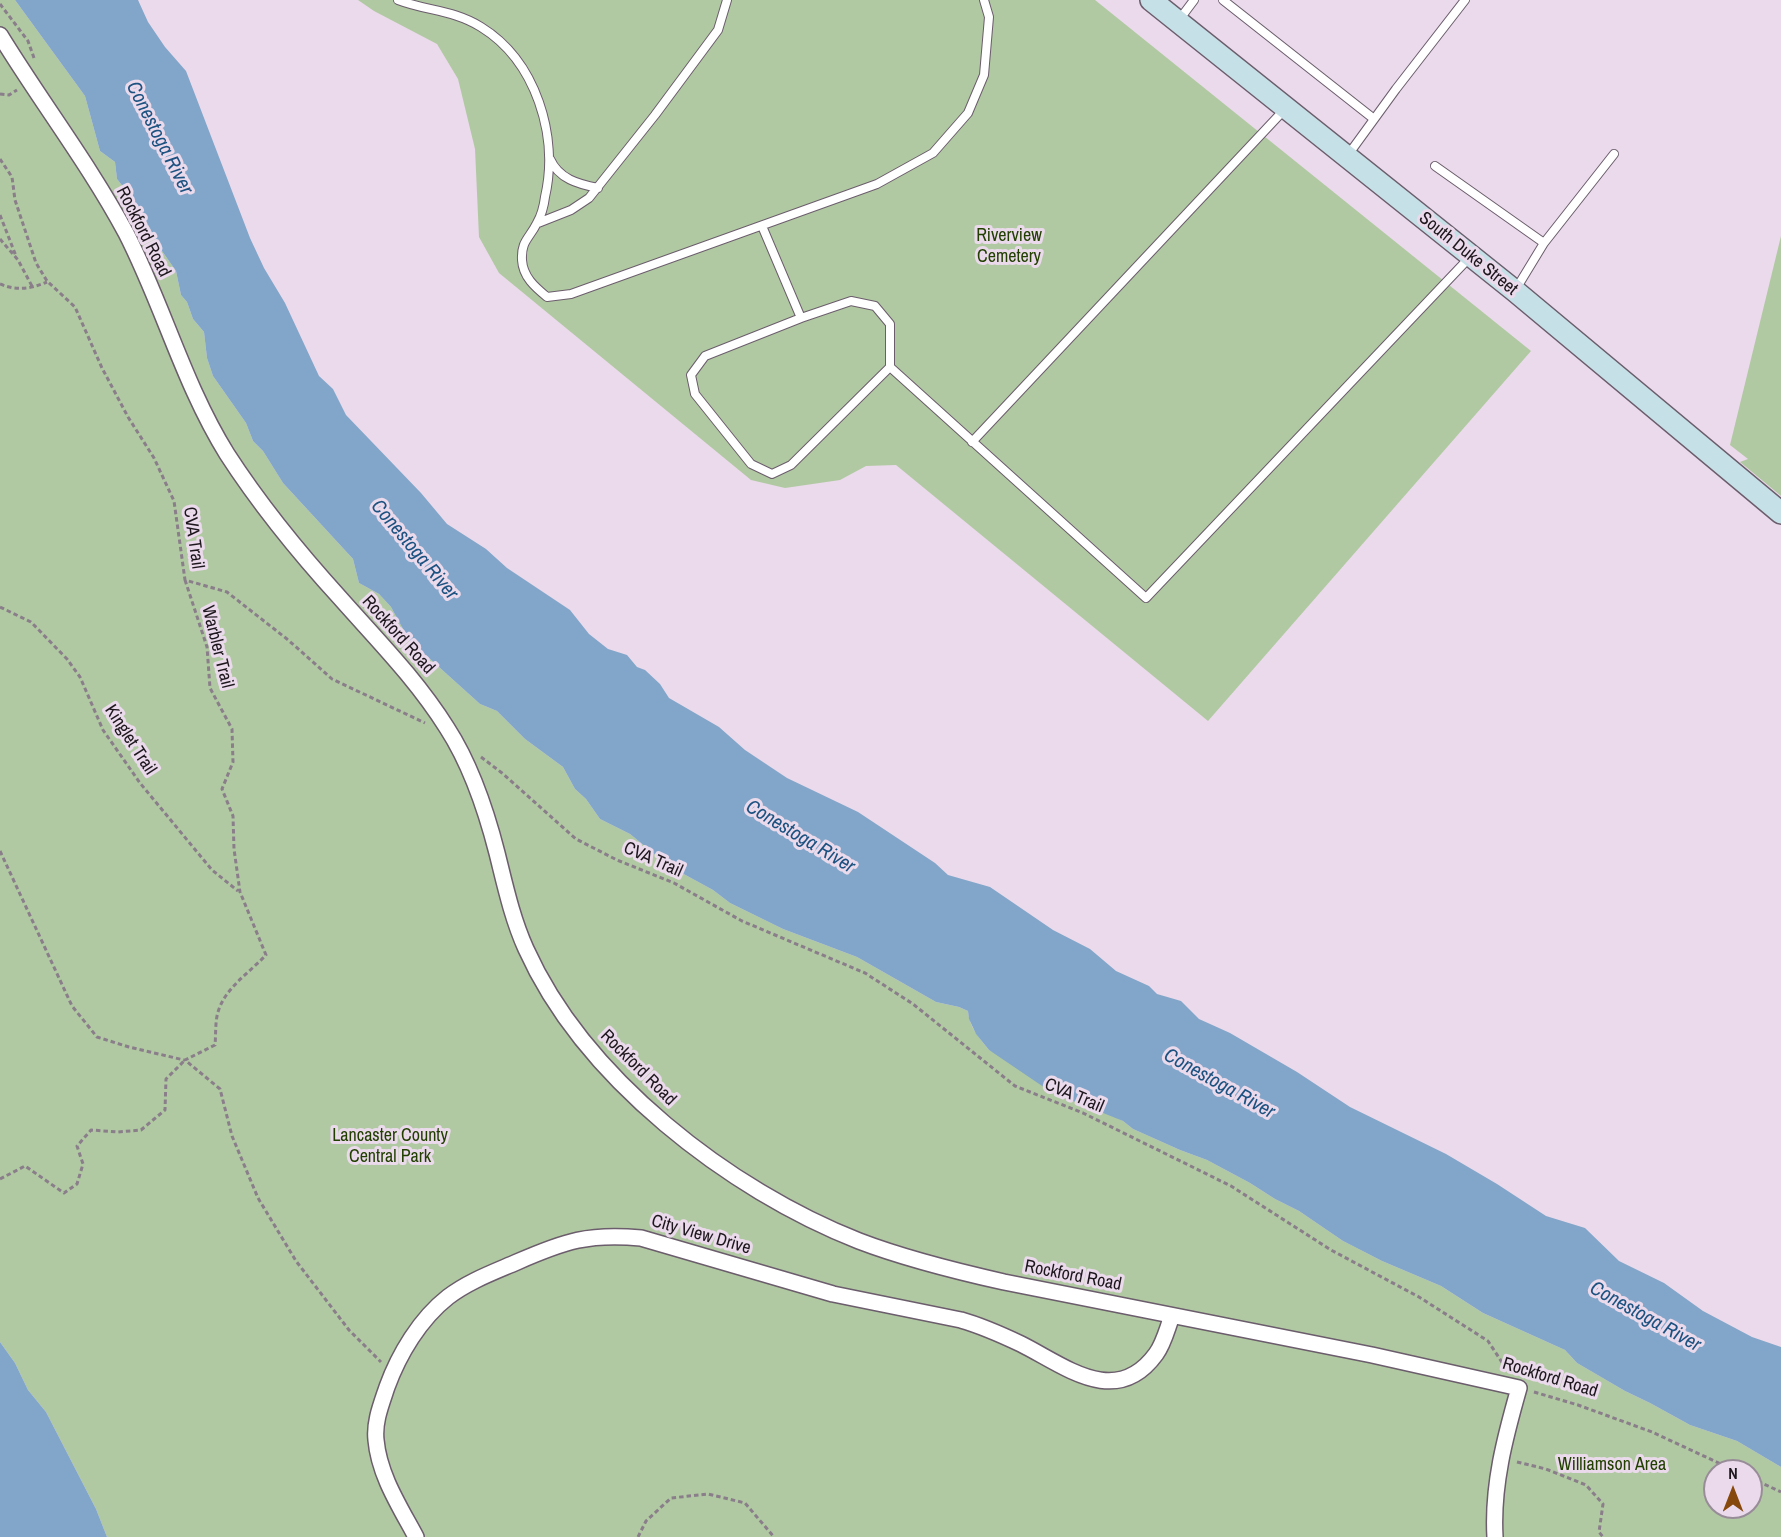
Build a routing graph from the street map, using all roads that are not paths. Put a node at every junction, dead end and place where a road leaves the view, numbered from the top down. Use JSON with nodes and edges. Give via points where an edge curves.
{"nodes":[{"id":1,"x":398,"y":0,"type":"edge"},
{"id":2,"x":727,"y":0,"type":"edge"},
{"id":3,"x":984,"y":0,"type":"edge"},
{"id":4,"x":1151,"y":0,"type":"edge"},
{"id":5,"x":1194,"y":0,"type":"edge"},
{"id":6,"x":1223,"y":0,"type":"edge"},
{"id":7,"x":1465,"y":0,"type":"edge"},
{"id":8,"x":1178,"y":21,"type":"junction"},
{"id":9,"x":0,"y":35,"type":"edge"},
{"id":10,"x":1286,"y":108,"type":"junction"},
{"id":11,"x":1374,"y":119,"type":"junction"},
{"id":12,"x":1614,"y":154,"type":"dead end"},
{"id":13,"x":548,"y":155,"type":"junction"},
{"id":14,"x":1347,"y":156,"type":"junction"},
{"id":15,"x":1435,"y":166,"type":"dead end"},
{"id":16,"x":598,"y":188,"type":"junction"},
{"id":17,"x":538,"y":223,"type":"junction"},
{"id":18,"x":762,"y":226,"type":"junction"},
{"id":19,"x":1544,"y":243,"type":"junction"},
{"id":20,"x":1472,"y":256,"type":"junction"},
{"id":21,"x":1515,"y":291,"type":"junction"},
{"id":22,"x":801,"y":318,"type":"junction"},
{"id":23,"x":890,"y":367,"type":"junction"},
{"id":24,"x":972,"y":442,"type":"junction"},
{"id":25,"x":1781,"y":513,"type":"edge"},
{"id":26,"x":1172,"y":1316,"type":"junction"},
{"id":27,"x":416,"y":1537,"type":"edge"},
{"id":28,"x":1495,"y":1537,"type":"edge"}],
"edges":[{"from":1,"to":13,"type":"lane","via":[[465,18],[483,28],[509,52],[522,67],[538,99]]},
{"from":2,"to":16,"type":"lane","via":[[718,30]]},
{"from":3,"to":18,"type":"lane","via":[[988,17],[984,75],[968,113],[933,153],[877,184]]},
{"from":4,"to":8,"type":"main road","name":"South Duke Street"},
{"from":5,"to":8,"type":"lane"},
{"from":6,"to":11,"type":"lane"},
{"from":7,"to":11,"type":"lane"},
{"from":8,"to":10,"type":"main road","name":"South Duke Street"},
{"from":9,"to":26,"type":"street","name":"Rockford Road","via":[[126,233],[201,405],[227,453],[274,520],[403,667],[451,735],[477,790],[525,946],[545,987],[611,1074],[693,1146],[769,1196],[829,1227],[886,1250],[950,1269]]},
{"from":10,"to":14,"type":"main road","name":"South Duke Street"},
{"from":10,"to":24,"type":"lane"},
{"from":11,"to":14,"type":"lane"},
{"from":12,"to":19,"type":"lane"},
{"from":13,"to":16,"type":"lane","via":[[566,178]]},
{"from":13,"to":17,"type":"lane","via":[[546,196]]},
{"from":14,"to":20,"type":"main road","name":"South Duke Street"},
{"from":15,"to":19,"type":"lane"},
{"from":16,"to":17,"type":"lane","via":[[571,210]]},
{"from":17,"to":18,"type":"lane","via":[[523,243],[522,262],[530,283],[547,297],[571,294]]},
{"from":18,"to":22,"type":"lane"},
{"from":19,"to":21,"type":"lane"},
{"from":20,"to":21,"type":"main road","name":"South Duke Street"},
{"from":20,"to":24,"type":"lane","via":[[1146,598]]},
{"from":21,"to":25,"type":"main road","name":"South Duke Street"},
{"from":22,"to":23,"type":"lane","via":[[851,302],[876,306],[890,324]]},
{"from":22,"to":23,"type":"lane","via":[[705,356],[692,375],[695,394],[751,464],[772,474],[791,465]]},
{"from":23,"to":24,"type":"lane"},
{"from":26,"to":27,"type":"street","name":"City View Drive","via":[[1160,1347],[1136,1373],[1123,1380],[1098,1381],[961,1320],[833,1294],[655,1241],[618,1236],[580,1238],[477,1280],[434,1310],[410,1340],[379,1409],[376,1440],[388,1483]]},
{"from":26,"to":28,"type":"street","name":"Rockford Road","via":[[1372,1354],[1519,1388],[1494,1498]]}]}
